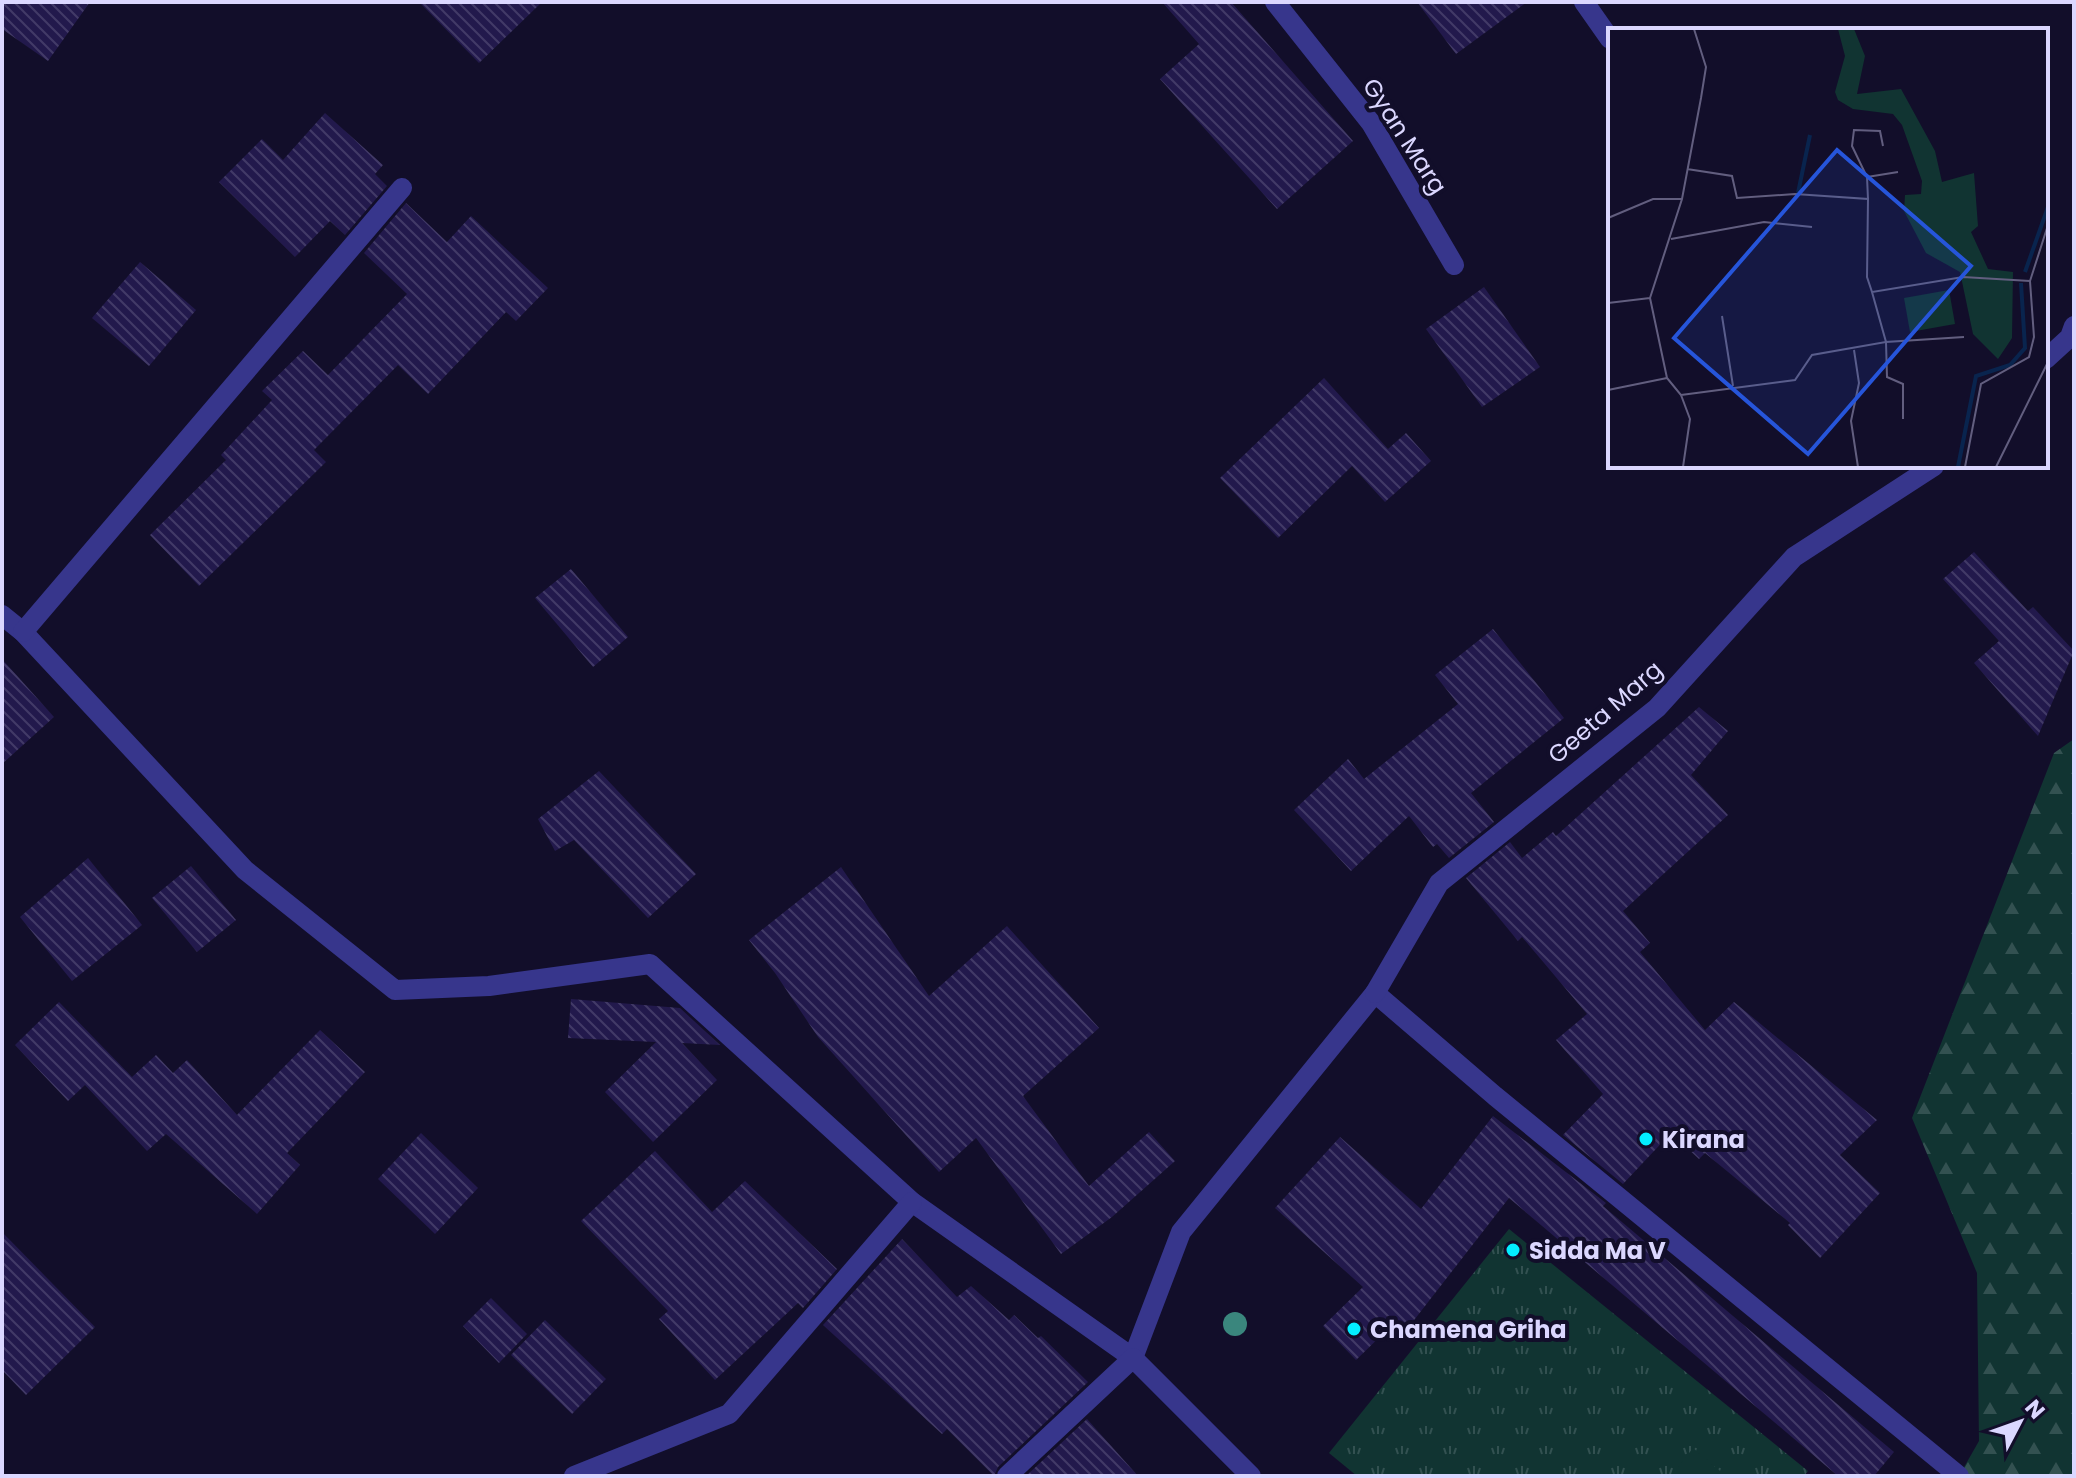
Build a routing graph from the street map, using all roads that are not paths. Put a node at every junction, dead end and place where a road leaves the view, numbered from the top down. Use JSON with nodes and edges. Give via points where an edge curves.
{"nodes":[{"id":1,"x":1275,"y":2,"type":"edge"},
{"id":2,"x":1584,"y":2,"type":"edge"},
{"id":3,"x":1608,"y":36,"type":"edge"},
{"id":4,"x":402,"y":188,"type":"dead end"},
{"id":5,"x":1454,"y":265,"type":"dead end"},
{"id":6,"x":2073,"y":334,"type":"edge"},
{"id":7,"x":2048,"y":357,"type":"edge"},
{"id":8,"x":1931,"y":468,"type":"edge"},
{"id":9,"x":2,"y":615,"type":"edge"},
{"id":10,"x":23,"y":632,"type":"junction"},
{"id":11,"x":1375,"y":993,"type":"junction"},
{"id":12,"x":912,"y":1202,"type":"junction"},
{"id":13,"x":1133,"y":1358,"type":"junction"},
{"id":14,"x":574,"y":1476,"type":"edge"},
{"id":15,"x":1007,"y":1476,"type":"edge"},
{"id":16,"x":1251,"y":1476,"type":"edge"},
{"id":17,"x":1959,"y":1476,"type":"edge"}],
"edges":[{"from":1,"to":5,"type":"street","name":"Gyan Marg","via":[[1371,123]]},
{"from":2,"to":3,"type":"street"},
{"from":4,"to":10,"type":"street"},
{"from":6,"to":7,"type":"street"},
{"from":8,"to":11,"type":"street","name":"Geeta Marg","via":[[1794,557],[1657,708],[1439,883]]},
{"from":9,"to":10,"type":"street"},
{"from":10,"to":12,"type":"street","via":[[245,870],[395,990],[489,986],[650,964]]},
{"from":11,"to":13,"type":"street","name":"Geeta Marg","via":[[1181,1232]]},
{"from":11,"to":17,"type":"street"},
{"from":12,"to":13,"type":"street"},
{"from":12,"to":14,"type":"street","via":[[729,1414]]},
{"from":13,"to":15,"type":"street"},
{"from":13,"to":16,"type":"street"}]}
